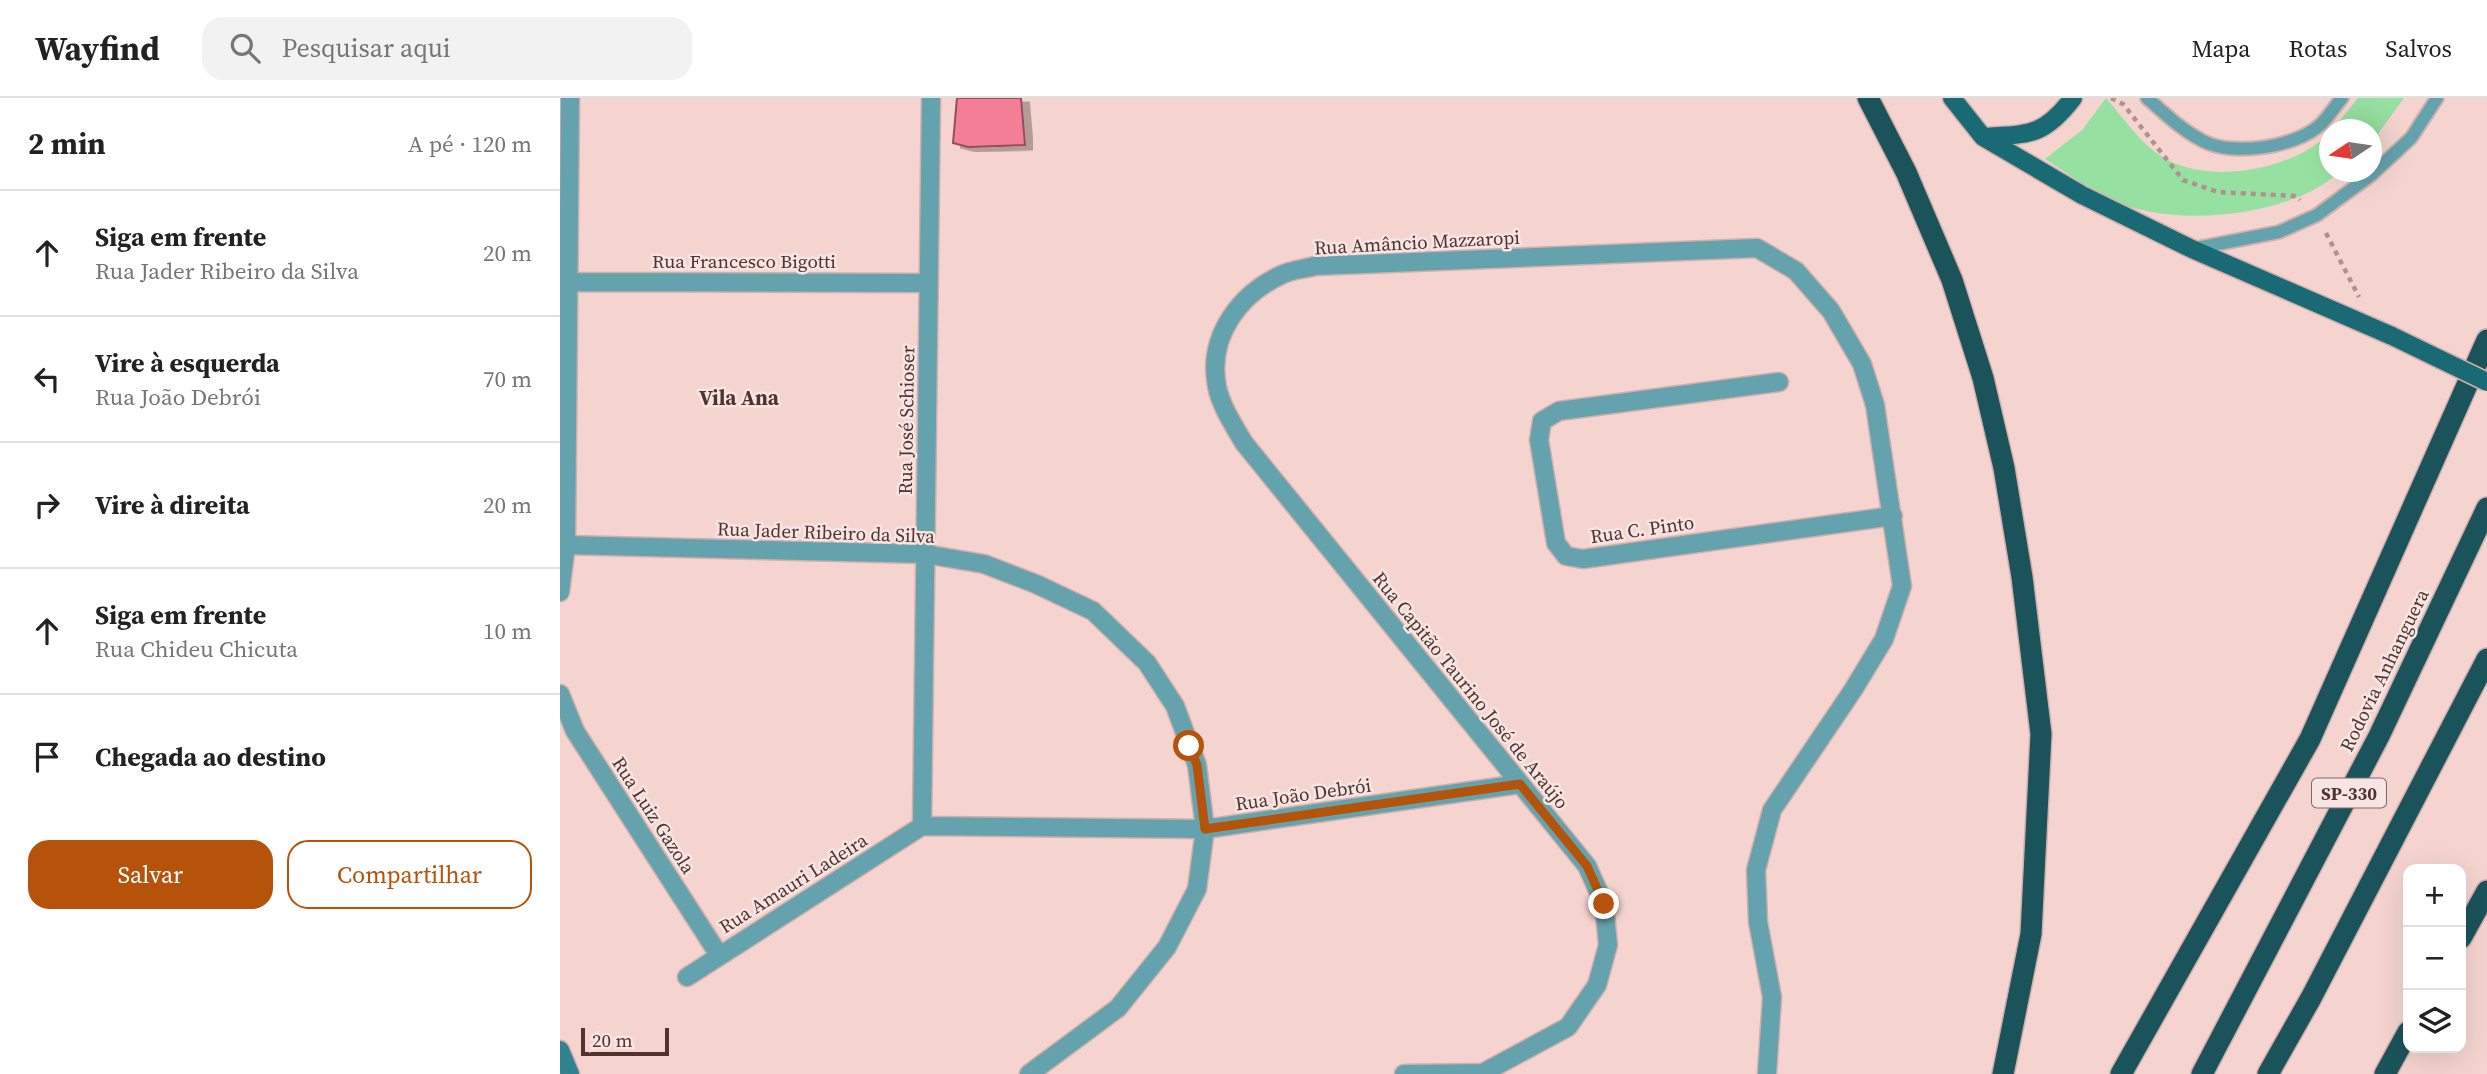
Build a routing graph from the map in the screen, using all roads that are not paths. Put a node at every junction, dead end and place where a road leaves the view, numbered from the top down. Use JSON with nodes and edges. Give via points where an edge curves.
{"nodes":[{"id":1,"x":570,"y":98,"type":"edge"},
{"id":2,"x":931,"y":98,"type":"edge"},
{"id":3,"x":1868,"y":98,"type":"edge"},
{"id":4,"x":1952,"y":98,"type":"edge"},
{"id":5,"x":2073,"y":98,"type":"edge"},
{"id":6,"x":2147,"y":98,"type":"edge"},
{"id":7,"x":2342,"y":98,"type":"edge"},
{"id":8,"x":2437,"y":98,"type":"edge"},
{"id":9,"x":1983,"y":137,"type":"junction"},
{"id":10,"x":2192,"y":249,"type":"junction"},
{"id":11,"x":564,"y":282,"type":"edge"},
{"id":12,"x":928,"y":283,"type":"junction"},
{"id":13,"x":2487,"y":340,"type":"edge"},
{"id":14,"x":1779,"y":382,"type":"dead end"},
{"id":15,"x":2487,"y":382,"type":"edge"},
{"id":16,"x":2487,"y":508,"type":"edge"},
{"id":17,"x":1893,"y":516,"type":"junction"},
{"id":18,"x":1323,"y":540,"type":"joint"},
{"id":19,"x":566,"y":545,"type":"junction"},
{"id":20,"x":925,"y":554,"type":"junction"},
{"id":21,"x":560,"y":592,"type":"edge"},
{"id":22,"x":2487,"y":659,"type":"edge"},
{"id":23,"x":560,"y":694,"type":"edge"},
{"id":24,"x":1520,"y":784,"type":"junction"},
{"id":25,"x":922,"y":826,"type":"junction"},
{"id":26,"x":1205,"y":829,"type":"junction"},
{"id":27,"x":2487,"y":891,"type":"edge"},
{"id":28,"x":2466,"y":929,"type":"edge"},
{"id":29,"x":719,"y":955,"type":"junction"},
{"id":30,"x":687,"y":977,"type":"dead end"},
{"id":31,"x":2403,"y":1041,"type":"edge"},
{"id":32,"x":560,"y":1050,"type":"edge"},
{"id":33,"x":1482,"y":1073,"type":"edge"},
{"id":34,"x":570,"y":1074,"type":"edge"},
{"id":35,"x":1029,"y":1074,"type":"edge"},
{"id":36,"x":1404,"y":1074,"type":"edge"},
{"id":37,"x":1767,"y":1074,"type":"edge"},
{"id":38,"x":2003,"y":1074,"type":"edge"},
{"id":39,"x":2121,"y":1074,"type":"edge"},
{"id":40,"x":2202,"y":1074,"type":"edge"},
{"id":41,"x":2268,"y":1074,"type":"edge"},
{"id":42,"x":2385,"y":1074,"type":"edge"}],
"edges":[{"from":1,"to":11,"type":"street"},
{"from":2,"to":12,"type":"street","name":"Rua José Schioser"},
{"from":3,"to":38,"type":"highway","via":[[1906,172],[1960,304],[2004,468],[2022,577],[2041,734],[2031,933]]},
{"from":4,"to":9,"type":"main road"},
{"from":5,"to":9,"type":"main road","via":[[2034,134]]},
{"from":6,"to":7,"type":"lane","via":[[2206,143],[2233,150],[2274,147],[2320,125]]},
{"from":8,"to":10,"type":"lane","via":[[2410,138],[2371,175],[2317,215],[2279,232]]},
{"from":9,"to":10,"type":"main road","via":[[2082,195]]},
{"from":10,"to":15,"type":"main road","bridge":true},
{"from":11,"to":12,"type":"street","name":"Rua Francesco Bigotti"},
{"from":11,"to":19,"type":"street"},
{"from":12,"to":20,"type":"street","name":"Rua José Schioser"},
{"from":13,"to":39,"type":"highway","via":[[2310,739]]},
{"from":14,"to":17,"type":"street","name":"Rua C. Pinto","via":[[1559,411],[1542,421],[1539,440],[1556,543],[1566,556],[1583,559]]},
{"from":16,"to":40,"type":"highway","name":"Rodovia Anhanguera","number":"SP-330","via":[[2379,736]]},
{"from":17,"to":18,"type":"street","name":"Rua Amâncio Mazzaropi","via":[[1875,405],[1862,364],[1831,311],[1796,271],[1757,248],[1315,266],[1280,275],[1235,309],[1223,327],[1216,379],[1225,409],[1244,443]]},
{"from":17,"to":37,"type":"street","via":[[1902,586],[1884,639],[1772,810],[1756,870],[1758,922],[1772,997]]},
{"from":18,"to":24,"type":"street","name":"Rua Capitão Taurino José de Araújo"},
{"from":19,"to":20,"type":"street","name":"Rua Jader Ribeiro da Silva"},
{"from":19,"to":21,"type":"street"},
{"from":20,"to":25,"type":"street","name":"Rua José Schioser"},
{"from":20,"to":26,"type":"street","name":"Rua Jader Ribeiro da Silva","via":[[984,564],[1093,611],[1147,663],[1175,706],[1197,765]]},
{"from":22,"to":41,"type":"highway","number":"SP-330"},
{"from":23,"to":29,"type":"street","name":"Rua Luiz Gazola","via":[[575,731]]},
{"from":24,"to":26,"type":"street","name":"Rua João Debrói"},
{"from":24,"to":33,"type":"street","name":"Rua Capitão Taurino José de Araújo","via":[[1587,866],[1604,904],[1608,945],[1597,985],[1568,1027]]},
{"from":25,"to":26,"type":"street","name":"Rua João Debrói"},
{"from":25,"to":29,"type":"street","name":"Rua Amauri Ladeira"},
{"from":26,"to":35,"type":"street","name":"Rua Jader Ribeiro da Silva","via":[[1197,889],[1167,947],[1118,1008]]},
{"from":27,"to":28,"type":"highway"},
{"from":29,"to":30,"type":"street","name":"Rua Amauri Ladeira"},
{"from":31,"to":42,"type":"highway"},
{"from":32,"to":34,"type":"street"},
{"from":33,"to":36,"type":"street"}]}
